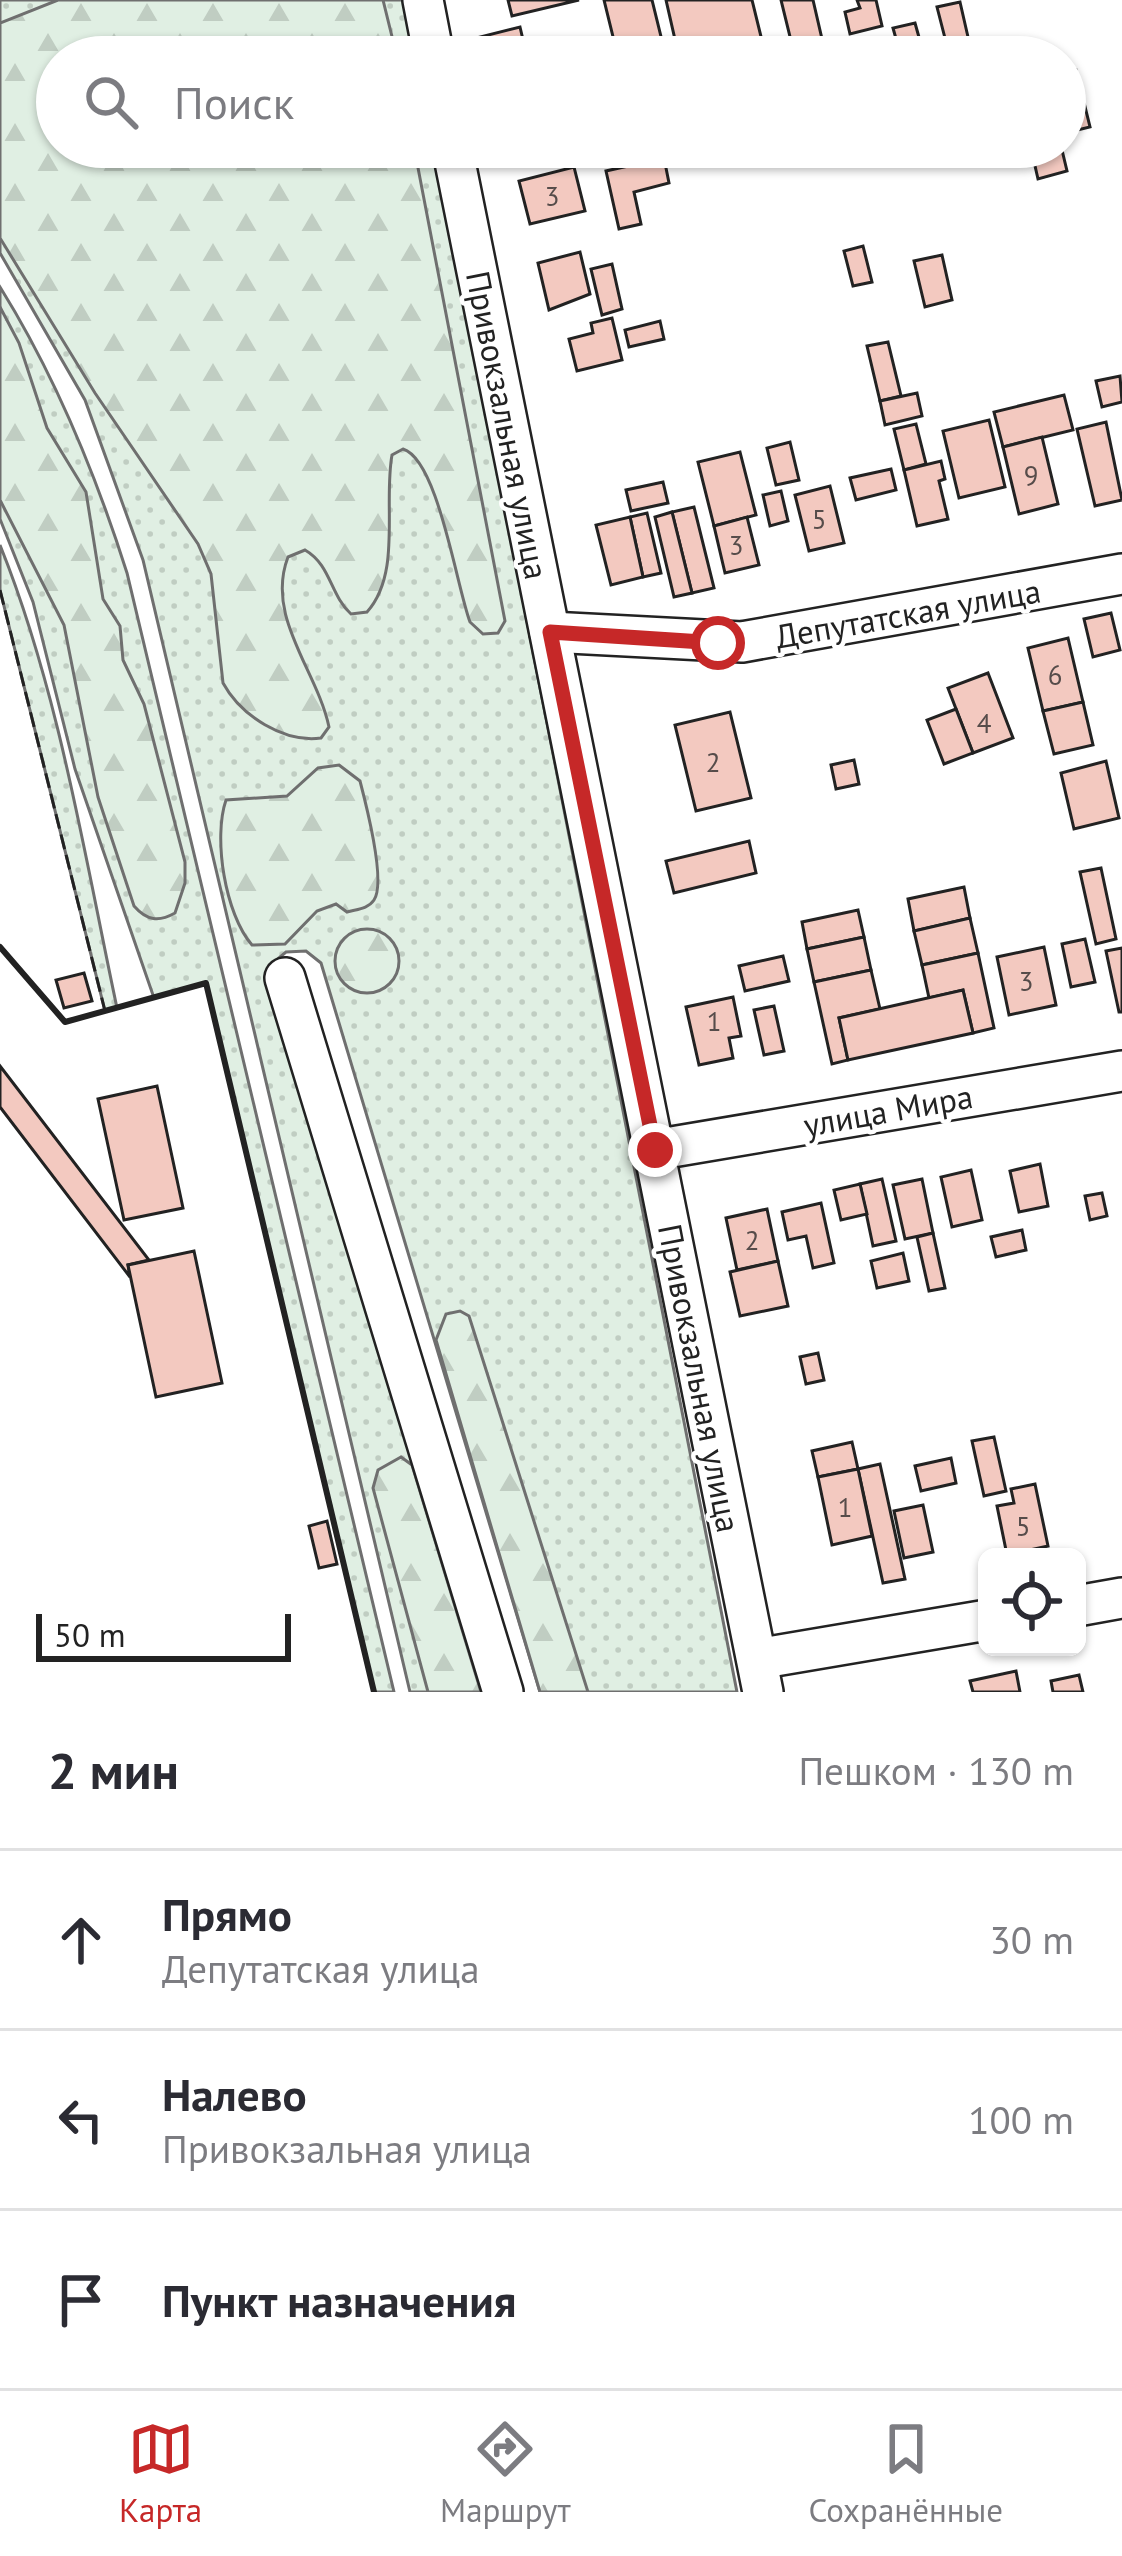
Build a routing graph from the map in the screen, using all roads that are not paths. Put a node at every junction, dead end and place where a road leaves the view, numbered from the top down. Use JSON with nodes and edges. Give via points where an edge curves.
{"nodes":[{"id":1,"x":423,"y":0,"type":"edge"},
{"id":2,"x":430,"y":36,"type":"edge"},
{"id":3,"x":456,"y":168,"type":"edge"},
{"id":4,"x":1122,"y":574,"type":"edge"},
{"id":5,"x":550,"y":632,"type":"junction"},
{"id":6,"x":285,"y":978,"type":"dead end"},
{"id":7,"x":1122,"y":1071,"type":"edge"},
{"id":8,"x":655,"y":1150,"type":"junction"},
{"id":9,"x":1122,"y":1598,"type":"edge"},
{"id":10,"x":1086,"y":1604,"type":"edge"},
{"id":11,"x":978,"y":1622,"type":"edge"},
{"id":12,"x":760,"y":1675,"type":"edge"},
{"id":13,"x":503,"y":1692,"type":"edge"}],
"edges":[{"from":1,"to":2,"type":"street"},
{"from":3,"to":5,"type":"street","name":"Привокзальная улица"},
{"from":4,"to":5,"type":"street","name":"Депутатская улица","via":[[742,642]]},
{"from":5,"to":8,"type":"street","name":"Привокзальная улица"},
{"from":6,"to":13,"type":"street"},
{"from":7,"to":8,"type":"street","name":"улица Мира"},
{"from":8,"to":12,"type":"street","name":"Привокзальная улица"},
{"from":9,"to":10,"type":"street"},
{"from":11,"to":12,"type":"street"}]}
